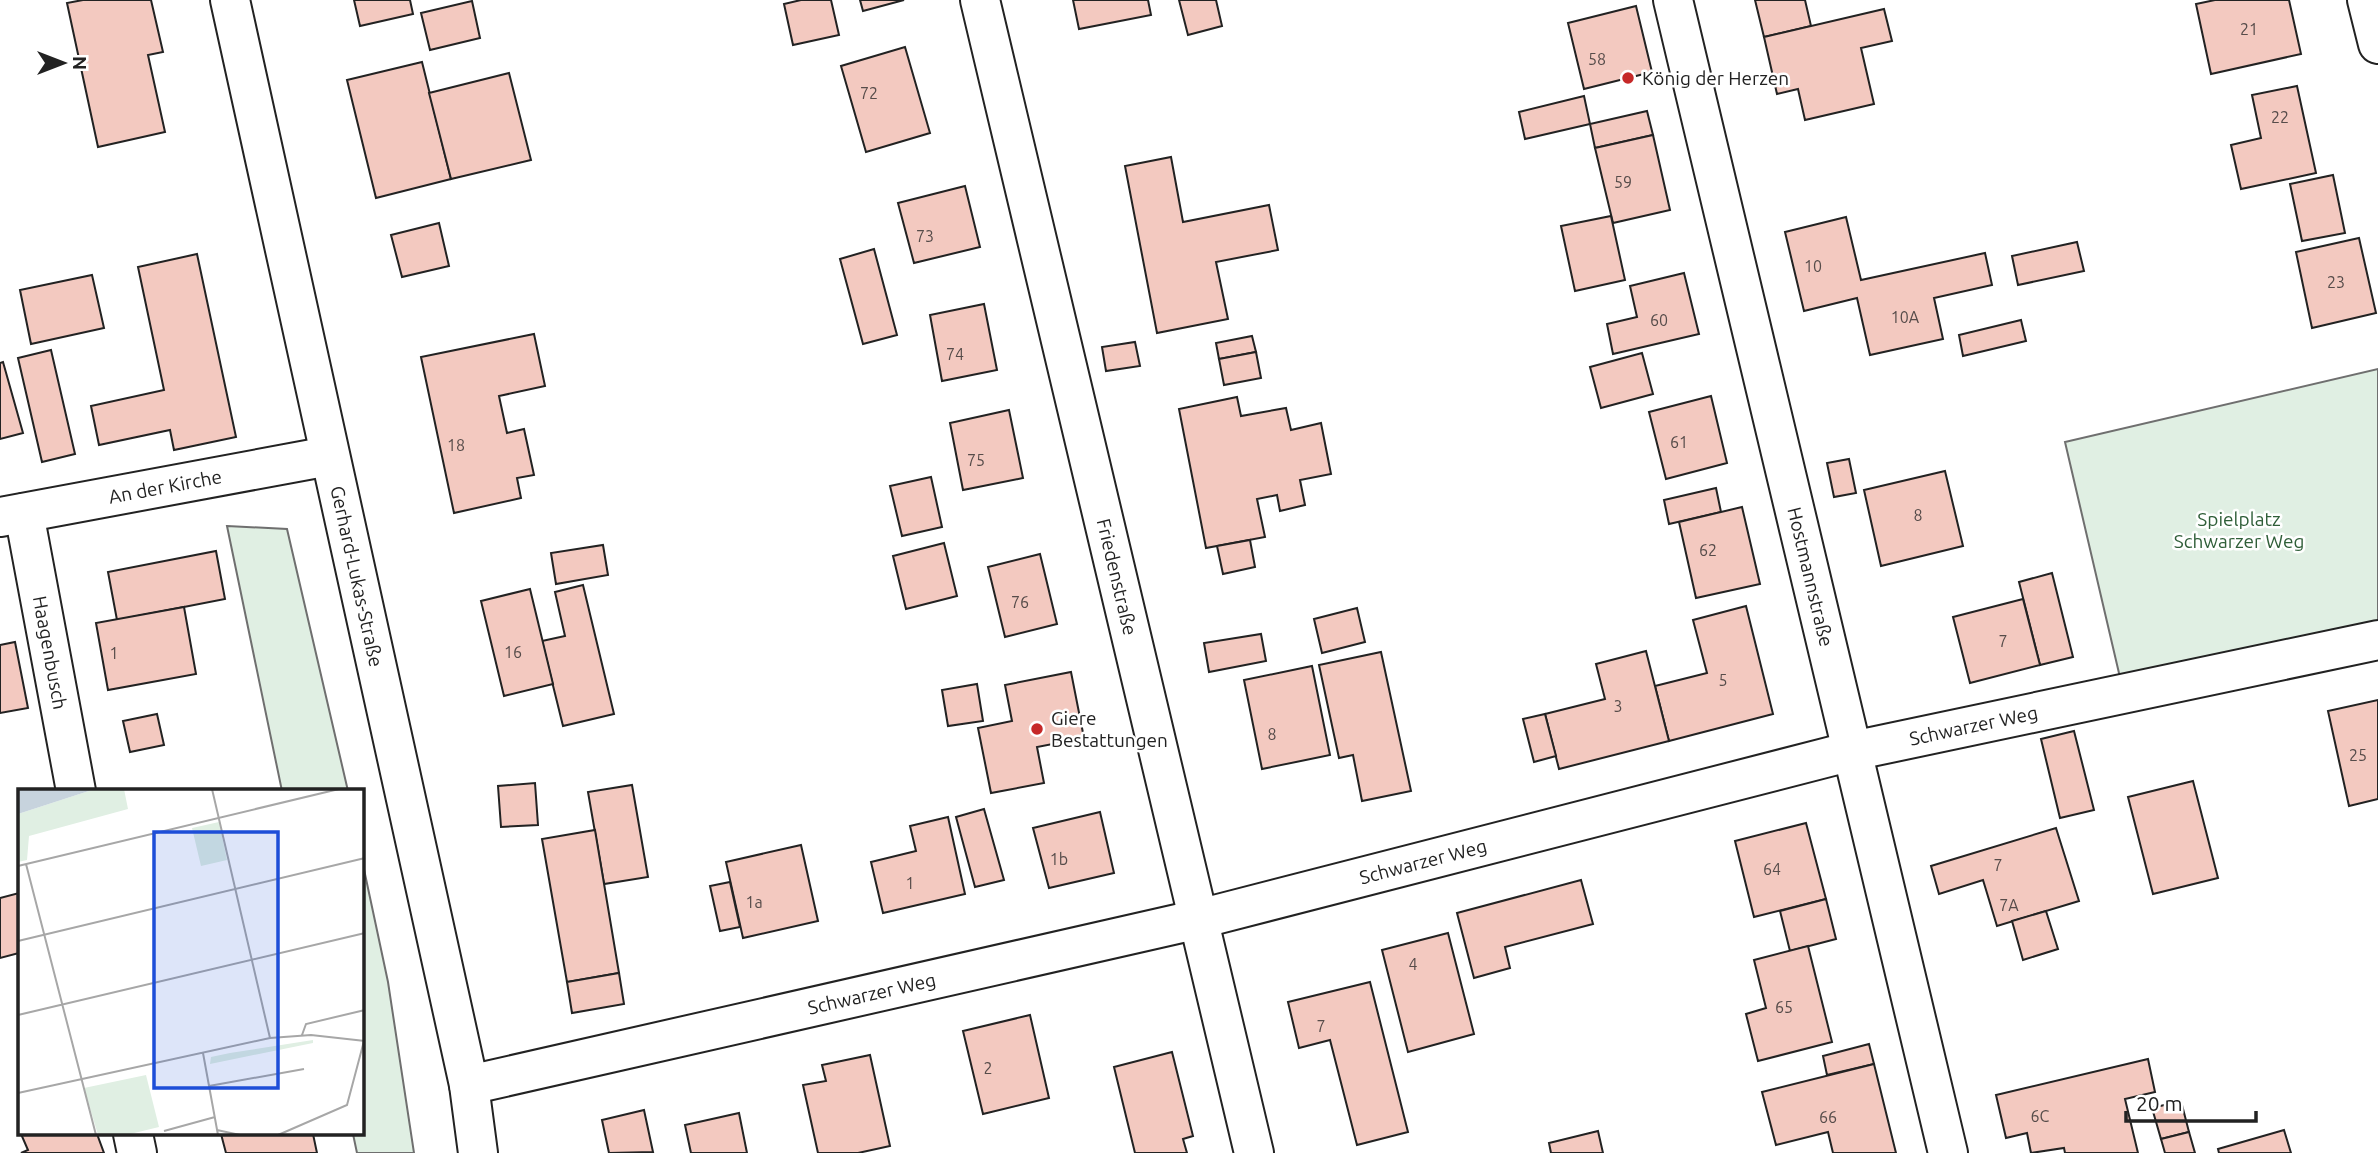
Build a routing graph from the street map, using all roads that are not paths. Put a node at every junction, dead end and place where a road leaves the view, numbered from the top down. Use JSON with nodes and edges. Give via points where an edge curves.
{"nodes":[{"id":1,"x":230,"y":0,"type":"edge"},
{"id":2,"x":980,"y":0,"type":"edge"},
{"id":3,"x":1673,"y":0,"type":"edge"},
{"id":4,"x":2367,"y":0,"type":"edge"},
{"id":5,"x":2378,"y":44,"type":"edge"},
{"id":6,"x":329,"y":456,"type":"junction"},
{"id":7,"x":12,"y":515,"type":"edge"},
{"id":8,"x":2378,"y":640,"type":"edge"},
{"id":9,"x":1852,"y":751,"type":"junction"},
{"id":10,"x":76,"y":789,"type":"edge"},
{"id":11,"x":1199,"y":919,"type":"junction"},
{"id":12,"x":469,"y":1085,"type":"junction"},
{"id":13,"x":478,"y":1153,"type":"edge"},
{"id":14,"x":1254,"y":1153,"type":"edge"},
{"id":15,"x":1948,"y":1153,"type":"edge"}],
"edges":[{"from":1,"to":6,"type":"street","name":"Gerhard-Lukas-Straße"},
{"from":2,"to":11,"type":"street","name":"Friedenstraße"},
{"from":3,"to":9,"type":"street","name":"Hostmannstraße"},
{"from":4,"to":5,"type":"street"},
{"from":6,"to":7,"type":"street","name":"An der Kirche"},
{"from":6,"to":12,"type":"street","name":"Gerhard-Lukas-Straße"},
{"from":7,"to":10,"type":"street","name":"Haagenbusch"},
{"from":8,"to":9,"type":"street","name":"Schwarzer Weg"},
{"from":9,"to":11,"type":"street","name":"Schwarzer Weg"},
{"from":9,"to":15,"type":"street","name":"Hostmannstraße"},
{"from":11,"to":12,"type":"street","name":"Schwarzer Weg"},
{"from":11,"to":14,"type":"street","name":"Friedenstraße"},
{"from":12,"to":13,"type":"street","name":"Gerhard-Lukas-Straße"}]}
